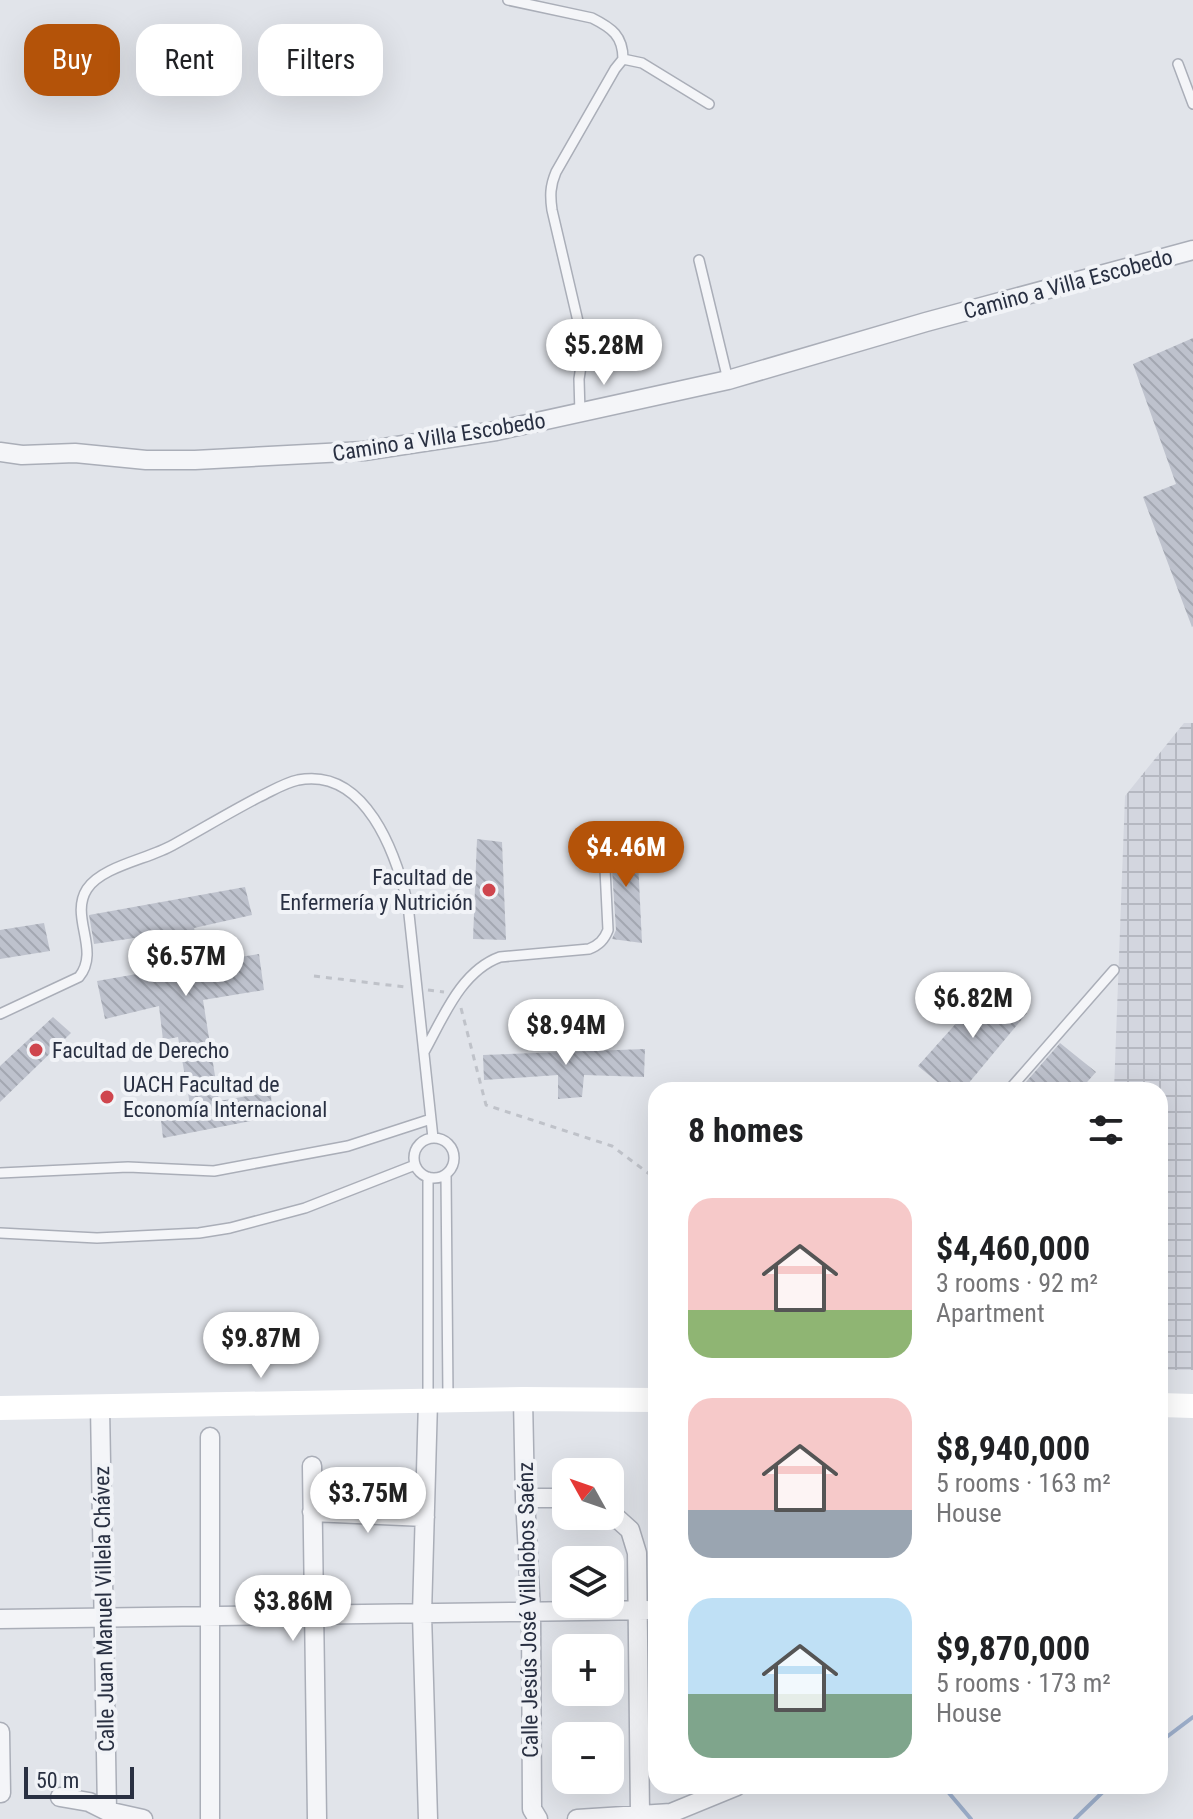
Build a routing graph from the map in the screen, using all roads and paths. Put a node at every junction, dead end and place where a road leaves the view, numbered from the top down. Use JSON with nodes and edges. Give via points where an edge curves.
{"nodes":[{"id":1,"x":508,"y":0,"type":"edge"},
{"id":2,"x":623,"y":59,"type":"junction"},
{"id":3,"x":1178,"y":64,"type":"dead end"},
{"id":4,"x":709,"y":104,"type":"dead end"},
{"id":5,"x":1193,"y":104,"type":"edge"},
{"id":6,"x":1193,"y":250,"type":"edge"},
{"id":7,"x":699,"y":260,"type":"dead end"},
{"id":8,"x":728,"y":380,"type":"junction"},
{"id":9,"x":580,"y":414,"type":"junction"},
{"id":10,"x":0,"y":452,"type":"edge"},
{"id":11,"x":605,"y":869,"type":"dead end"},
{"id":12,"x":1114,"y":970,"type":"dead end"},
{"id":13,"x":314,"y":976,"type":"dead end"},
{"id":14,"x":416,"y":989,"type":"junction"},
{"id":15,"x":457,"y":994,"type":"junction"},
{"id":16,"x":0,"y":1014,"type":"edge"},
{"id":17,"x":424,"y":1052,"type":"junction"},
{"id":18,"x":1016,"y":1082,"type":"edge"},
{"id":19,"x":431,"y":1119,"type":"junction"},
{"id":20,"x":433,"y":1138,"type":"junction"},
{"id":21,"x":415,"y":1165,"type":"junction"},
{"id":22,"x":0,"y":1173,"type":"edge"},
{"id":23,"x":648,"y":1173,"type":"edge"},
{"id":24,"x":446,"y":1174,"type":"junction"},
{"id":25,"x":428,"y":1177,"type":"junction"},
{"id":26,"x":0,"y":1233,"type":"edge"},
{"id":27,"x":523,"y":1399,"type":"junction"},
{"id":28,"x":648,"y":1400,"type":"edge"},
{"id":29,"x":438,"y":1401,"type":"junction"},
{"id":30,"x":1168,"y":1405,"type":"edge"},
{"id":31,"x":100,"y":1406,"type":"junction"},
{"id":32,"x":1193,"y":1406,"type":"edge"},
{"id":33,"x":0,"y":1408,"type":"edge"},
{"id":34,"x":210,"y":1437,"type":"dead end"},
{"id":35,"x":312,"y":1466,"type":"dead end"},
{"id":36,"x":525,"y":1498,"type":"junction"},
{"id":37,"x":552,"y":1498,"type":"edge"},
{"id":38,"x":312,"y":1512,"type":"junction"},
{"id":39,"x":425,"y":1517,"type":"junction"},
{"id":40,"x":624,"y":1525,"type":"edge"},
{"id":41,"x":647,"y":1610,"type":"edge"},
{"id":42,"x":531,"y":1612,"type":"junction"},
{"id":43,"x":422,"y":1614,"type":"junction"},
{"id":44,"x":313,"y":1615,"type":"junction"},
{"id":45,"x":211,"y":1617,"type":"junction"},
{"id":46,"x":103,"y":1618,"type":"junction"},
{"id":47,"x":0,"y":1619,"type":"edge"},
{"id":48,"x":0,"y":1732,"type":"edge"},
{"id":49,"x":1,"y":1793,"type":"edge"},
{"id":50,"x":717,"y":1794,"type":"edge"},
{"id":51,"x":60,"y":1797,"type":"dead end"},
{"id":52,"x":96,"y":1810,"type":"junction"},
{"id":53,"x":640,"y":1815,"type":"junction"},
{"id":54,"x":143,"y":1819,"type":"edge"},
{"id":55,"x":210,"y":1819,"type":"edge"},
{"id":56,"x":317,"y":1819,"type":"edge"},
{"id":57,"x":428,"y":1819,"type":"edge"},
{"id":58,"x":538,"y":1819,"type":"edge"},
{"id":59,"x":577,"y":1819,"type":"edge"}],
"edges":[{"from":1,"to":2,"type":"lane","via":[[592,18],[619,38]]},
{"from":2,"to":4,"type":"lane","via":[[642,63]]},
{"from":2,"to":9,"type":"lane","via":[[551,184],[552,210],[584,347]]},
{"from":3,"to":5,"type":"lane"},
{"from":6,"to":8,"type":"street","name":"Camino a Villa Escobedo"},
{"from":7,"to":8,"type":"lane"},
{"from":8,"to":9,"type":"street","name":"Camino a Villa Escobedo"},
{"from":9,"to":10,"type":"street","name":"Camino a Villa Escobedo","via":[[326,454],[146,460]]},
{"from":11,"to":15,"type":"lane","via":[[608,930],[597,946],[500,957],[484,965]]},
{"from":12,"to":18,"type":"lane"},
{"from":13,"to":14,"type":"path"},
{"from":14,"to":15,"type":"path"},
{"from":14,"to":16,"type":"lane","via":[[401,873],[380,827],[341,786],[310,779],[285,784],[160,852],[96,879],[82,901],[88,952],[83,972]]},
{"from":14,"to":17,"type":"lane"},
{"from":15,"to":17,"type":"lane"},
{"from":15,"to":23,"type":"path","via":[[486,1105],[612,1146]]},
{"from":17,"to":19,"type":"lane"},
{"from":19,"to":20,"type":"lane"},
{"from":19,"to":22,"type":"lane","via":[[348,1146],[214,1171],[128,1167]]},
{"from":20,"to":21,"type":"lane","via":[[417,1147]]},
{"from":20,"to":24,"type":"lane","via":[[445,1141],[453,1151]]},
{"from":21,"to":25,"type":"lane"},
{"from":21,"to":26,"type":"lane","via":[[305,1208],[230,1228],[97,1238]]},
{"from":24,"to":25,"type":"lane"},
{"from":24,"to":29,"type":"lane"},
{"from":25,"to":29,"type":"lane"},
{"from":27,"to":28,"type":"street"},
{"from":27,"to":29,"type":"street"},
{"from":27,"to":36,"type":"street","name":"Calle Jesús José Villalobos Saénz"},
{"from":29,"to":31,"type":"street"},
{"from":29,"to":39,"type":"street"},
{"from":30,"to":32,"type":"street"},
{"from":31,"to":33,"type":"street"},
{"from":31,"to":46,"type":"street","name":"Calle Juan Manuel Villela Chávez"},
{"from":34,"to":45,"type":"street"},
{"from":35,"to":38,"type":"street"},
{"from":36,"to":37,"type":"street"},
{"from":36,"to":42,"type":"street","name":"Calle Jesús José Villalobos Saénz"},
{"from":38,"to":39,"type":"street"},
{"from":38,"to":44,"type":"street"},
{"from":39,"to":43,"type":"street"},
{"from":40,"to":41,"type":"street","via":[[636,1547]]},
{"from":41,"to":42,"type":"street"},
{"from":41,"to":53,"type":"street"},
{"from":42,"to":43,"type":"street"},
{"from":42,"to":58,"type":"street","name":"Calle Jesús José Villalobos Saénz","via":[[532,1809]]},
{"from":43,"to":44,"type":"street"},
{"from":43,"to":57,"type":"street"},
{"from":44,"to":45,"type":"street"},
{"from":44,"to":56,"type":"street"},
{"from":45,"to":46,"type":"street"},
{"from":45,"to":55,"type":"street"},
{"from":46,"to":47,"type":"street"},
{"from":46,"to":52,"type":"street","name":"Calle Juan Manuel Villela Chávez"},
{"from":48,"to":49,"type":"street"},
{"from":50,"to":53,"type":"street","via":[[671,1813]]},
{"from":51,"to":52,"type":"street"},
{"from":52,"to":54,"type":"street"},
{"from":53,"to":59,"type":"street"}]}
